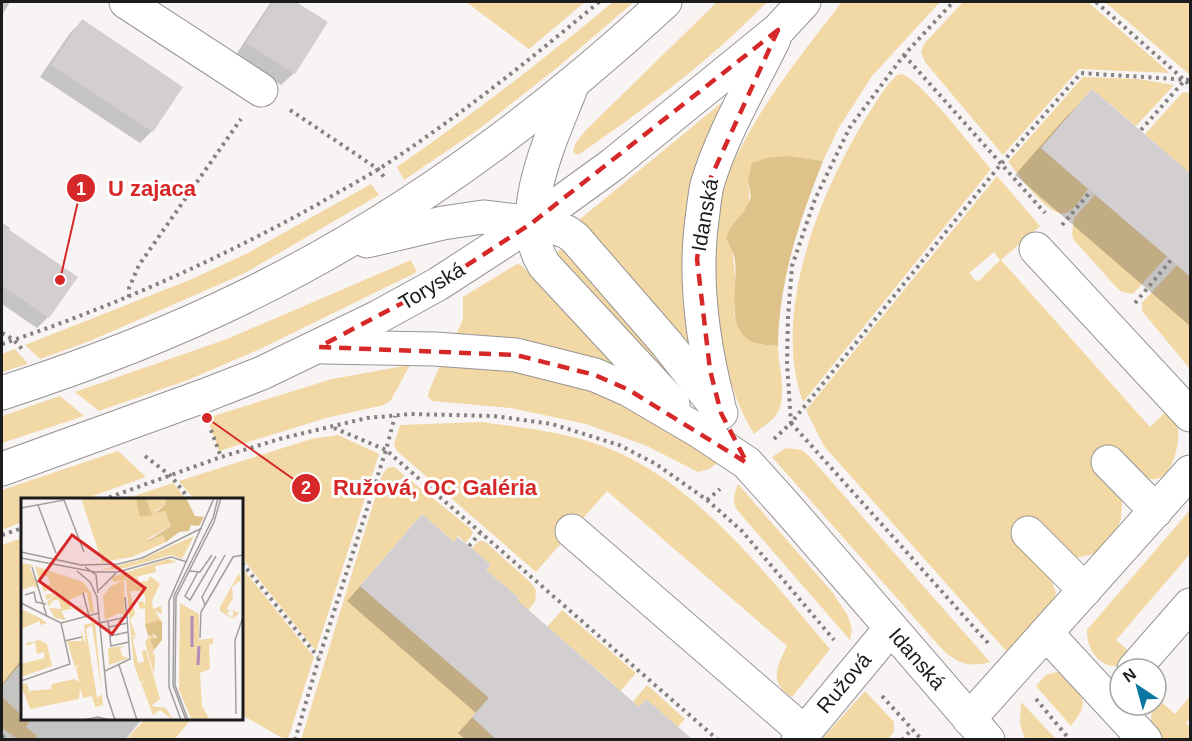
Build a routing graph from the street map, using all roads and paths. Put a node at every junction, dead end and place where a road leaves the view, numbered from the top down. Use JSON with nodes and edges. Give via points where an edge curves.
{"nodes":[{"id":1,"x":126,"y":2,"type":"edge"},
{"id":2,"x":599,"y":2,"type":"edge"},
{"id":3,"x":665,"y":2,"type":"edge"},
{"id":4,"x":804,"y":2,"type":"edge"},
{"id":5,"x":953,"y":2,"type":"edge"},
{"id":6,"x":1096,"y":2,"type":"edge"},
{"id":7,"x":778,"y":30,"type":"junction"},
{"id":8,"x":1185,"y":80,"type":"junction"},
{"id":9,"x":1191,"y":80,"type":"edge"},
{"id":10,"x":574,"y":82,"type":"junction"},
{"id":11,"x":1191,"y":85,"type":"edge"},
{"id":12,"x":261,"y":90,"type":"junction"},
{"id":13,"x":1141,"y":130,"type":"dead end"},
{"id":14,"x":378,"y":169,"type":"junction"},
{"id":15,"x":1091,"y":191,"type":"dead end"},
{"id":16,"x":532,"y":223,"type":"junction"},
{"id":17,"x":1036,"y":249,"type":"joint"},
{"id":18,"x":332,"y":250,"type":"junction"},
{"id":19,"x":1171,"y":260,"type":"dead end"},
{"id":20,"x":129,"y":297,"type":"junction"},
{"id":21,"x":1129,"y":310,"type":"dead end"},
{"id":22,"x":2,"y":344,"type":"edge"},
{"id":23,"x":318,"y":347,"type":"junction"},
{"id":24,"x":2,"y":393,"type":"edge"},
{"id":25,"x":1191,"y":415,"type":"edge"},
{"id":26,"x":395,"y":416,"type":"dead end"},
{"id":27,"x":710,"y":422,"type":"junction"},
{"id":28,"x":791,"y":423,"type":"junction"},
{"id":29,"x":333,"y":428,"type":"dead end"},
{"id":30,"x":211,"y":429,"type":"dead end"},
{"id":31,"x":386,"y":450,"type":"junction"},
{"id":32,"x":221,"y":458,"type":"dead end"},
{"id":33,"x":1108,"y":462,"type":"dead end"},
{"id":34,"x":747,"y":464,"type":"junction"},
{"id":35,"x":2,"y":469,"type":"edge"},
{"id":36,"x":1191,"y":472,"type":"edge"},
{"id":37,"x":171,"y":476,"type":"dead end"},
{"id":38,"x":188,"y":498,"type":"edge"},
{"id":39,"x":707,"y":500,"type":"dead end"},
{"id":40,"x":1156,"y":512,"type":"junction"},
{"id":41,"x":21,"y":528,"type":"edge"},
{"id":42,"x":572,"y":531,"type":"dead end"},
{"id":43,"x":480,"y":533,"type":"junction"},
{"id":44,"x":1028,"y":533,"type":"dead end"},
{"id":45,"x":2,"y":535,"type":"edge"},
{"id":46,"x":469,"y":546,"type":"dead end"},
{"id":47,"x":243,"y":564,"type":"edge"},
{"id":48,"x":1085,"y":590,"type":"junction"},
{"id":49,"x":1191,"y":605,"type":"edge"},
{"id":50,"x":891,"y":628,"type":"junction"},
{"id":51,"x":1046,"y":633,"type":"junction"},
{"id":52,"x":1145,"y":657,"type":"edge"},
{"id":53,"x":318,"y":658,"type":"junction"},
{"id":54,"x":1012,"y":672,"type":"junction"},
{"id":55,"x":1108,"y":686,"type":"edge"},
{"id":56,"x":1130,"y":717,"type":"edge"},
{"id":57,"x":912,"y":729,"type":"dead end"},
{"id":58,"x":978,"y":729,"type":"edge"},
{"id":59,"x":2,"y":736,"type":"edge"},
{"id":60,"x":801,"y":736,"type":"edge"},
{"id":61,"x":7,"y":740,"type":"edge"},
{"id":62,"x":295,"y":740,"type":"edge"},
{"id":63,"x":718,"y":740,"type":"edge"},
{"id":64,"x":902,"y":740,"type":"edge"},
{"id":65,"x":1070,"y":740,"type":"edge"},
{"id":66,"x":1145,"y":740,"type":"edge"}],
"edges":[{"from":1,"to":12,"type":"street"},
{"from":2,"to":14,"type":"path","via":[[478,100]]},
{"from":3,"to":10,"type":"street"},
{"from":4,"to":7,"type":"street","name":"Toryská"},
{"from":5,"to":28,"type":"path","via":[[904,55],[850,127],[815,199],[792,266],[787,363]]},
{"from":6,"to":8,"type":"path"},
{"from":7,"to":16,"type":"street","name":"Toryská","via":[[612,165]]},
{"from":7,"to":27,"type":"street","name":"Idanská","via":[[721,147],[707,186],[698,259],[710,370]]},
{"from":8,"to":9,"type":"path"},
{"from":8,"to":11,"type":"path"},
{"from":8,"to":13,"type":"path"},
{"from":8,"to":28,"type":"path","via":[[1081,73],[1001,164]]},
{"from":10,"to":16,"type":"street","via":[[541,169]]},
{"from":10,"to":18,"type":"street","via":[[427,192]]},
{"from":12,"to":14,"type":"path"},
{"from":12,"to":20,"type":"path","via":[[139,265]]},
{"from":14,"to":20,"type":"path","via":[[242,245]]},
{"from":15,"to":17,"type":"path"},
{"from":16,"to":18,"type":"street","name":"Idanská","via":[[500,218],[463,219]]},
{"from":16,"to":23,"type":"street","name":"Toryská","via":[[438,284]]},
{"from":16,"to":27,"type":"street","name":"Idanská","via":[[556,227],[575,238],[667,344]]},
{"from":17,"to":25,"type":"street"},
{"from":18,"to":24,"type":"street","via":[[180,327]]},
{"from":19,"to":21,"type":"path"},
{"from":20,"to":22,"type":"path"},
{"from":23,"to":27,"type":"street","via":[[516,355],[595,375]]},
{"from":23,"to":35,"type":"street","name":"Toryská","via":[[206,395]]},
{"from":26,"to":31,"type":"path"},
{"from":27,"to":34,"type":"street","name":"Idanská"},
{"from":28,"to":34,"type":"path"},
{"from":28,"to":54,"type":"path"},
{"from":29,"to":31,"type":"path"},
{"from":30,"to":32,"type":"path"},
{"from":31,"to":43,"type":"path"},
{"from":31,"to":53,"type":"path"},
{"from":33,"to":40,"type":"street"},
{"from":34,"to":39,"type":"path"},
{"from":34,"to":50,"type":"street","name":"Idanská"},
{"from":36,"to":40,"type":"street","name":"Idanská"},
{"from":37,"to":38,"type":"path"},
{"from":40,"to":48,"type":"street","name":"Idanská"},
{"from":41,"to":45,"type":"path"},
{"from":42,"to":60,"type":"street"},
{"from":43,"to":46,"type":"path"},
{"from":43,"to":63,"type":"path"},
{"from":44,"to":48,"type":"street"},
{"from":47,"to":53,"type":"path"},
{"from":48,"to":51,"type":"street","name":"Idanská"},
{"from":49,"to":52,"type":"street"},
{"from":50,"to":58,"type":"street","name":"Idanská"},
{"from":50,"to":60,"type":"street","name":"Ružová"},
{"from":51,"to":54,"type":"street","name":"Idanská"},
{"from":51,"to":55,"type":"street"},
{"from":53,"to":62,"type":"path"},
{"from":54,"to":58,"type":"street","name":"Idanská"},
{"from":54,"to":65,"type":"path"},
{"from":56,"to":66,"type":"street"},
{"from":57,"to":64,"type":"path"},
{"from":59,"to":61,"type":"path"}]}
